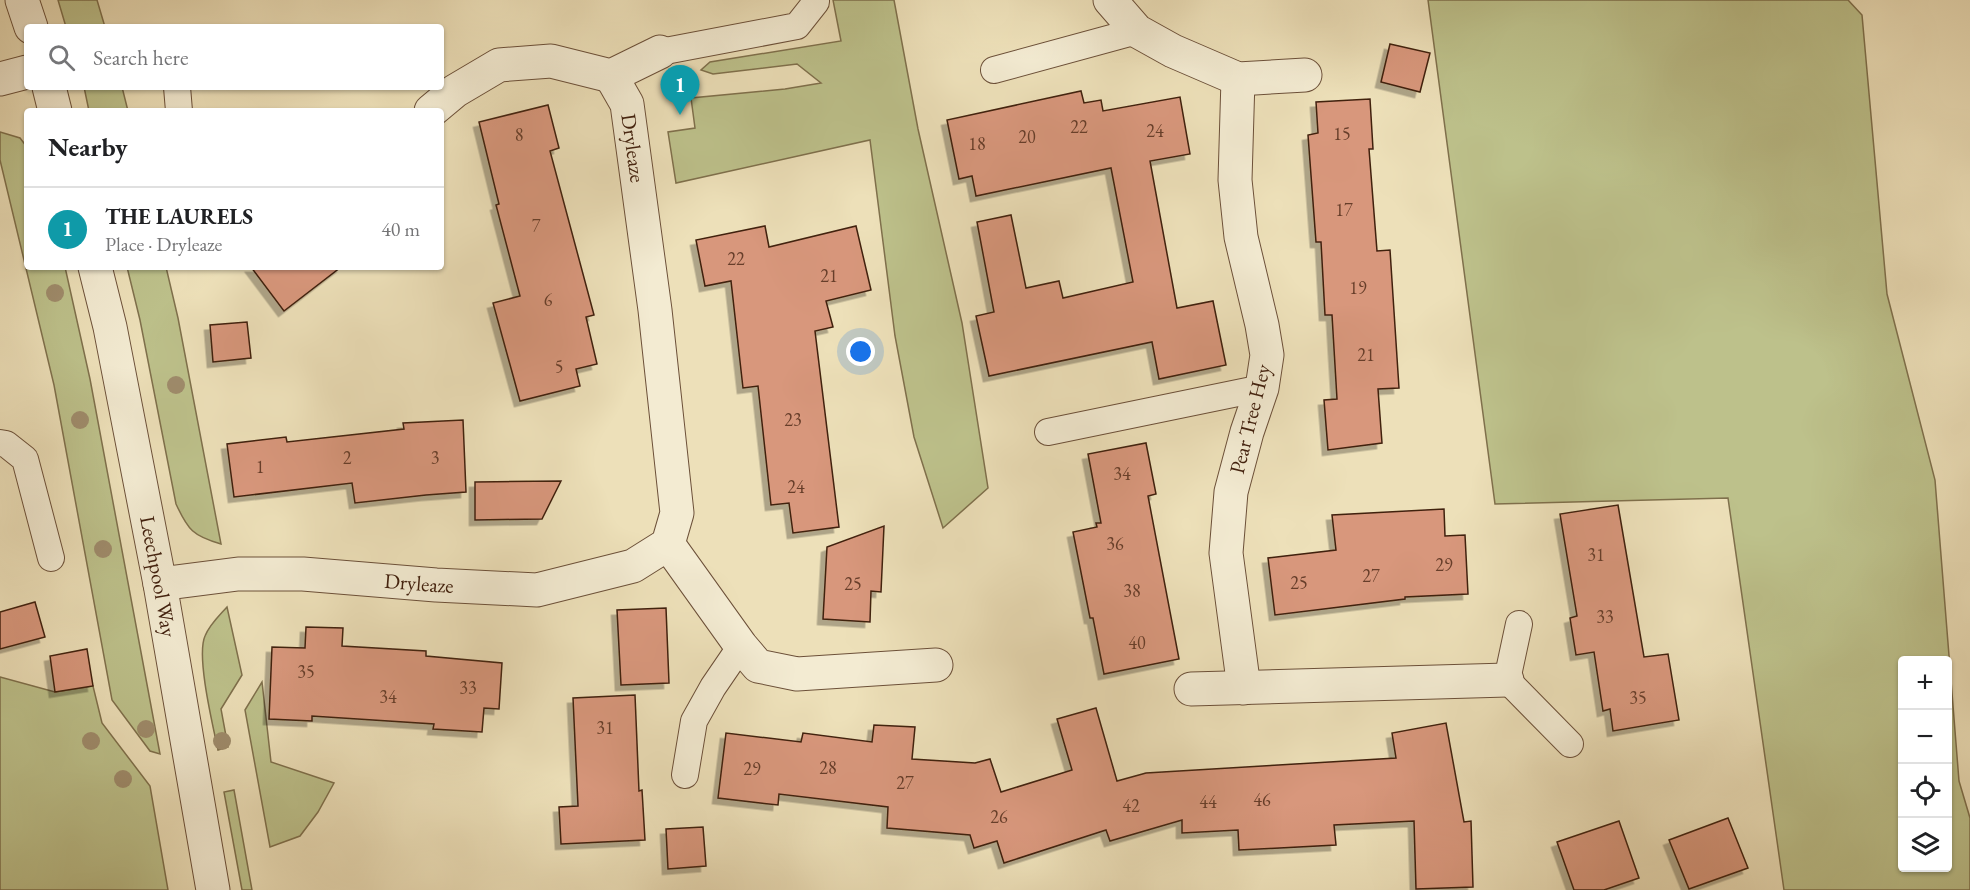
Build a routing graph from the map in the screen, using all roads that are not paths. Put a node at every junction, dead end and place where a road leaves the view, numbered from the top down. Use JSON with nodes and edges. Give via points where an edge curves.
{"nodes":[{"id":1,"x":22,"y":0,"type":"edge"},
{"id":2,"x":816,"y":0,"type":"edge"},
{"id":3,"x":1110,"y":0,"type":"edge"},
{"id":4,"x":30,"y":24,"type":"edge"},
{"id":5,"x":1137,"y":31,"type":"junction"},
{"id":6,"x":660,"y":52,"type":"joint"},
{"id":7,"x":994,"y":70,"type":"dead end"},
{"id":8,"x":24,"y":73,"type":"edge"},
{"id":9,"x":1305,"y":75,"type":"dead end"},
{"id":10,"x":611,"y":76,"type":"junction"},
{"id":11,"x":0,"y":79,"type":"edge"},
{"id":12,"x":1238,"y":79,"type":"junction"},
{"id":13,"x":50,"y":90,"type":"edge"},
{"id":14,"x":177,"y":90,"type":"edge"},
{"id":15,"x":54,"y":108,"type":"edge"},
{"id":16,"x":179,"y":108,"type":"edge"},
{"id":17,"x":434,"y":108,"type":"edge"},
{"id":18,"x":96,"y":270,"type":"edge"},
{"id":19,"x":1262,"y":388,"type":"junction"},
{"id":20,"x":1048,"y":432,"type":"dead end"},
{"id":21,"x":0,"y":443,"type":"edge"},
{"id":22,"x":668,"y":544,"type":"junction"},
{"id":23,"x":51,"y":558,"type":"dead end"},
{"id":24,"x":160,"y":584,"type":"junction"},
{"id":25,"x":1518,"y":624,"type":"dead end"},
{"id":26,"x":741,"y":646,"type":"junction"},
{"id":27,"x":936,"y":665,"type":"dead end"},
{"id":28,"x":1507,"y":680,"type":"junction"},
{"id":29,"x":1244,"y":688,"type":"junction"},
{"id":30,"x":1191,"y":689,"type":"dead end"},
{"id":31,"x":1570,"y":744,"type":"dead end"},
{"id":32,"x":685,"y":776,"type":"dead end"},
{"id":33,"x":213,"y":890,"type":"edge"}],
"edges":[{"from":1,"to":4,"type":"street"},
{"from":2,"to":6,"type":"lane","via":[[797,26]]},
{"from":3,"to":5,"type":"street"},
{"from":5,"to":7,"type":"lane"},
{"from":5,"to":12,"type":"street"},
{"from":6,"to":10,"type":"street"},
{"from":8,"to":11,"type":"street"},
{"from":9,"to":12,"type":"street"},
{"from":10,"to":17,"type":"street","via":[[551,61],[499,65]]},
{"from":10,"to":22,"type":"street","name":"Dryleaze","via":[[627,104],[655,310],[677,513]]},
{"from":12,"to":19,"type":"street","name":"Pear Tree Hey","via":[[1235,180],[1241,237],[1267,355]]},
{"from":13,"to":15,"type":"street"},
{"from":14,"to":16,"type":"lane"},
{"from":18,"to":24,"type":"street","name":"Leechpool Way"},
{"from":19,"to":20,"type":"lane"},
{"from":19,"to":29,"type":"street","name":"Pear Tree Hey","via":[[1231,492],[1226,553]]},
{"from":21,"to":23,"type":"lane","via":[[25,459]]},
{"from":22,"to":24,"type":"street","name":"Dryleaze","via":[[633,566],[537,590],[303,574],[238,574]]},
{"from":22,"to":26,"type":"street"},
{"from":24,"to":33,"type":"street","name":"Leechpool Way"},
{"from":25,"to":28,"type":"lane"},
{"from":26,"to":27,"type":"street","via":[[758,666],[797,674]]},
{"from":26,"to":32,"type":"lane","via":[[694,721]]},
{"from":28,"to":29,"type":"street"},
{"from":28,"to":31,"type":"lane"},
{"from":29,"to":30,"type":"street"}]}
